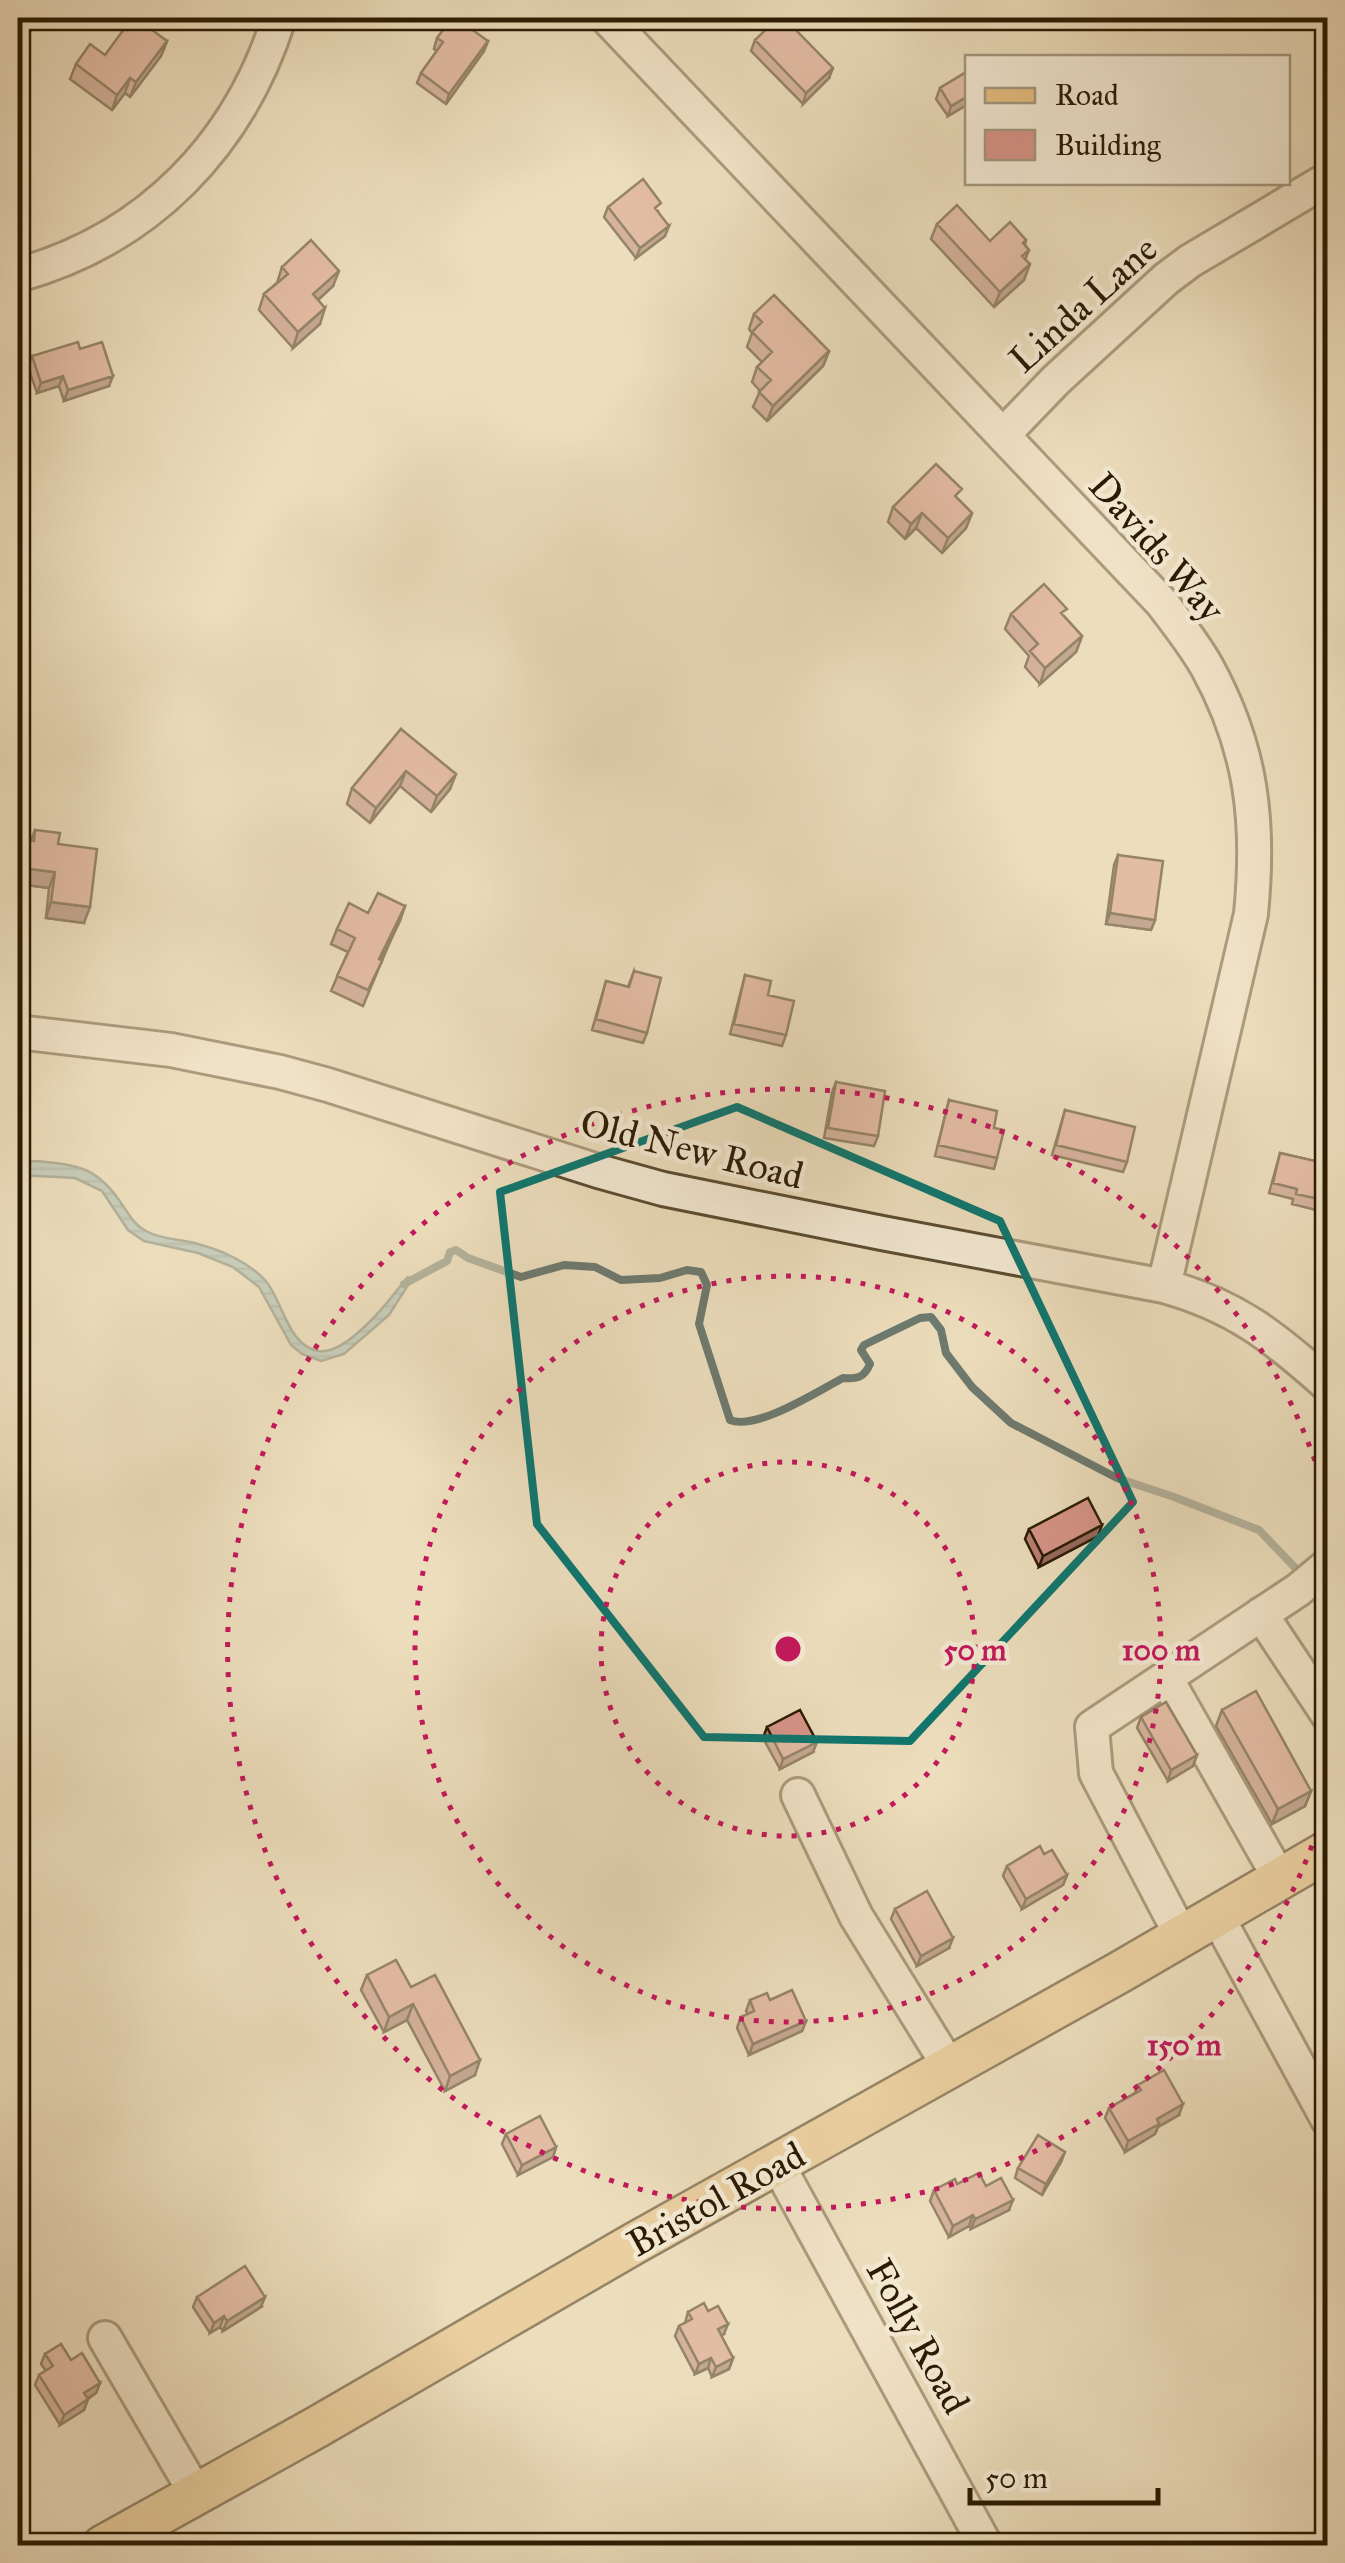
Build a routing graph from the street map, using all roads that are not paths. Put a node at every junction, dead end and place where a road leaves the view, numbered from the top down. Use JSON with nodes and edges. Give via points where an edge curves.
{"nodes":[{"id":1,"x":278,"y":18,"type":"edge"},
{"id":2,"x":606,"y":18,"type":"edge"},
{"id":3,"x":1328,"y":179,"type":"edge"},
{"id":4,"x":18,"y":275,"type":"edge"},
{"id":5,"x":1003,"y":436,"type":"junction"},
{"id":6,"x":18,"y":1032,"type":"edge"},
{"id":7,"x":1164,"y":1286,"type":"junction"},
{"id":8,"x":1328,"y":1385,"type":"edge"},
{"id":9,"x":1315,"y":1576,"type":"edge"},
{"id":10,"x":1261,"y":1614,"type":"junction"},
{"id":11,"x":1166,"y":1678,"type":"junction"},
{"id":12,"x":1328,"y":1714,"type":"edge"},
{"id":13,"x":798,"y":1795,"type":"dead end"},
{"id":14,"x":1328,"y":1852,"type":"edge"},
{"id":15,"x":1280,"y":1879,"type":"junction"},
{"id":16,"x":1216,"y":1916,"type":"junction"},
{"id":17,"x":1182,"y":1937,"type":"junction"},
{"id":18,"x":950,"y":2068,"type":"junction"},
{"id":19,"x":1328,"y":2120,"type":"edge"},
{"id":20,"x":778,"y":2165,"type":"junction"},
{"id":21,"x":105,"y":2338,"type":"dead end"},
{"id":22,"x":196,"y":2494,"type":"junction"},
{"id":23,"x":104,"y":2545,"type":"edge"},
{"id":24,"x":986,"y":2546,"type":"edge"}],
"edges":[{"from":1,"to":4,"type":"street","via":[[252,87],[187,177],[100,244]]},
{"from":2,"to":5,"type":"street","name":"Davids Way"},
{"from":3,"to":5,"type":"street","name":"Linda Lane","via":[[1166,278]]},
{"from":5,"to":7,"type":"street","name":"Davids Way","via":[[1162,603],[1207,667],[1245,760],[1256,863],[1250,914]]},
{"from":6,"to":7,"type":"street","name":"Old New Road","via":[[171,1050],[280,1072],[664,1189]]},
{"from":7,"to":8,"type":"street","name":"Old New Road","via":[[1244,1318]]},
{"from":9,"to":10,"type":"street"},
{"from":10,"to":11,"type":"street"},
{"from":10,"to":12,"type":"street"},
{"from":11,"to":15,"type":"street"},
{"from":11,"to":17,"type":"street","via":[[1092,1728],[1096,1774]]},
{"from":13,"to":18,"type":"street","via":[[856,1916]]},
{"from":14,"to":15,"type":"main road","name":"Bristol Road"},
{"from":15,"to":16,"type":"main road","name":"Bristol Road"},
{"from":16,"to":17,"type":"main road","name":"Bristol Road"},
{"from":16,"to":19,"type":"street"},
{"from":17,"to":18,"type":"main road","name":"Bristol Road"},
{"from":18,"to":20,"type":"main road","name":"Bristol Road"},
{"from":20,"to":22,"type":"main road","name":"Bristol Road"},
{"from":20,"to":24,"type":"street","name":"Folly Road"},
{"from":21,"to":22,"type":"street"},
{"from":22,"to":23,"type":"main road","name":"Bristol Road"}]}
